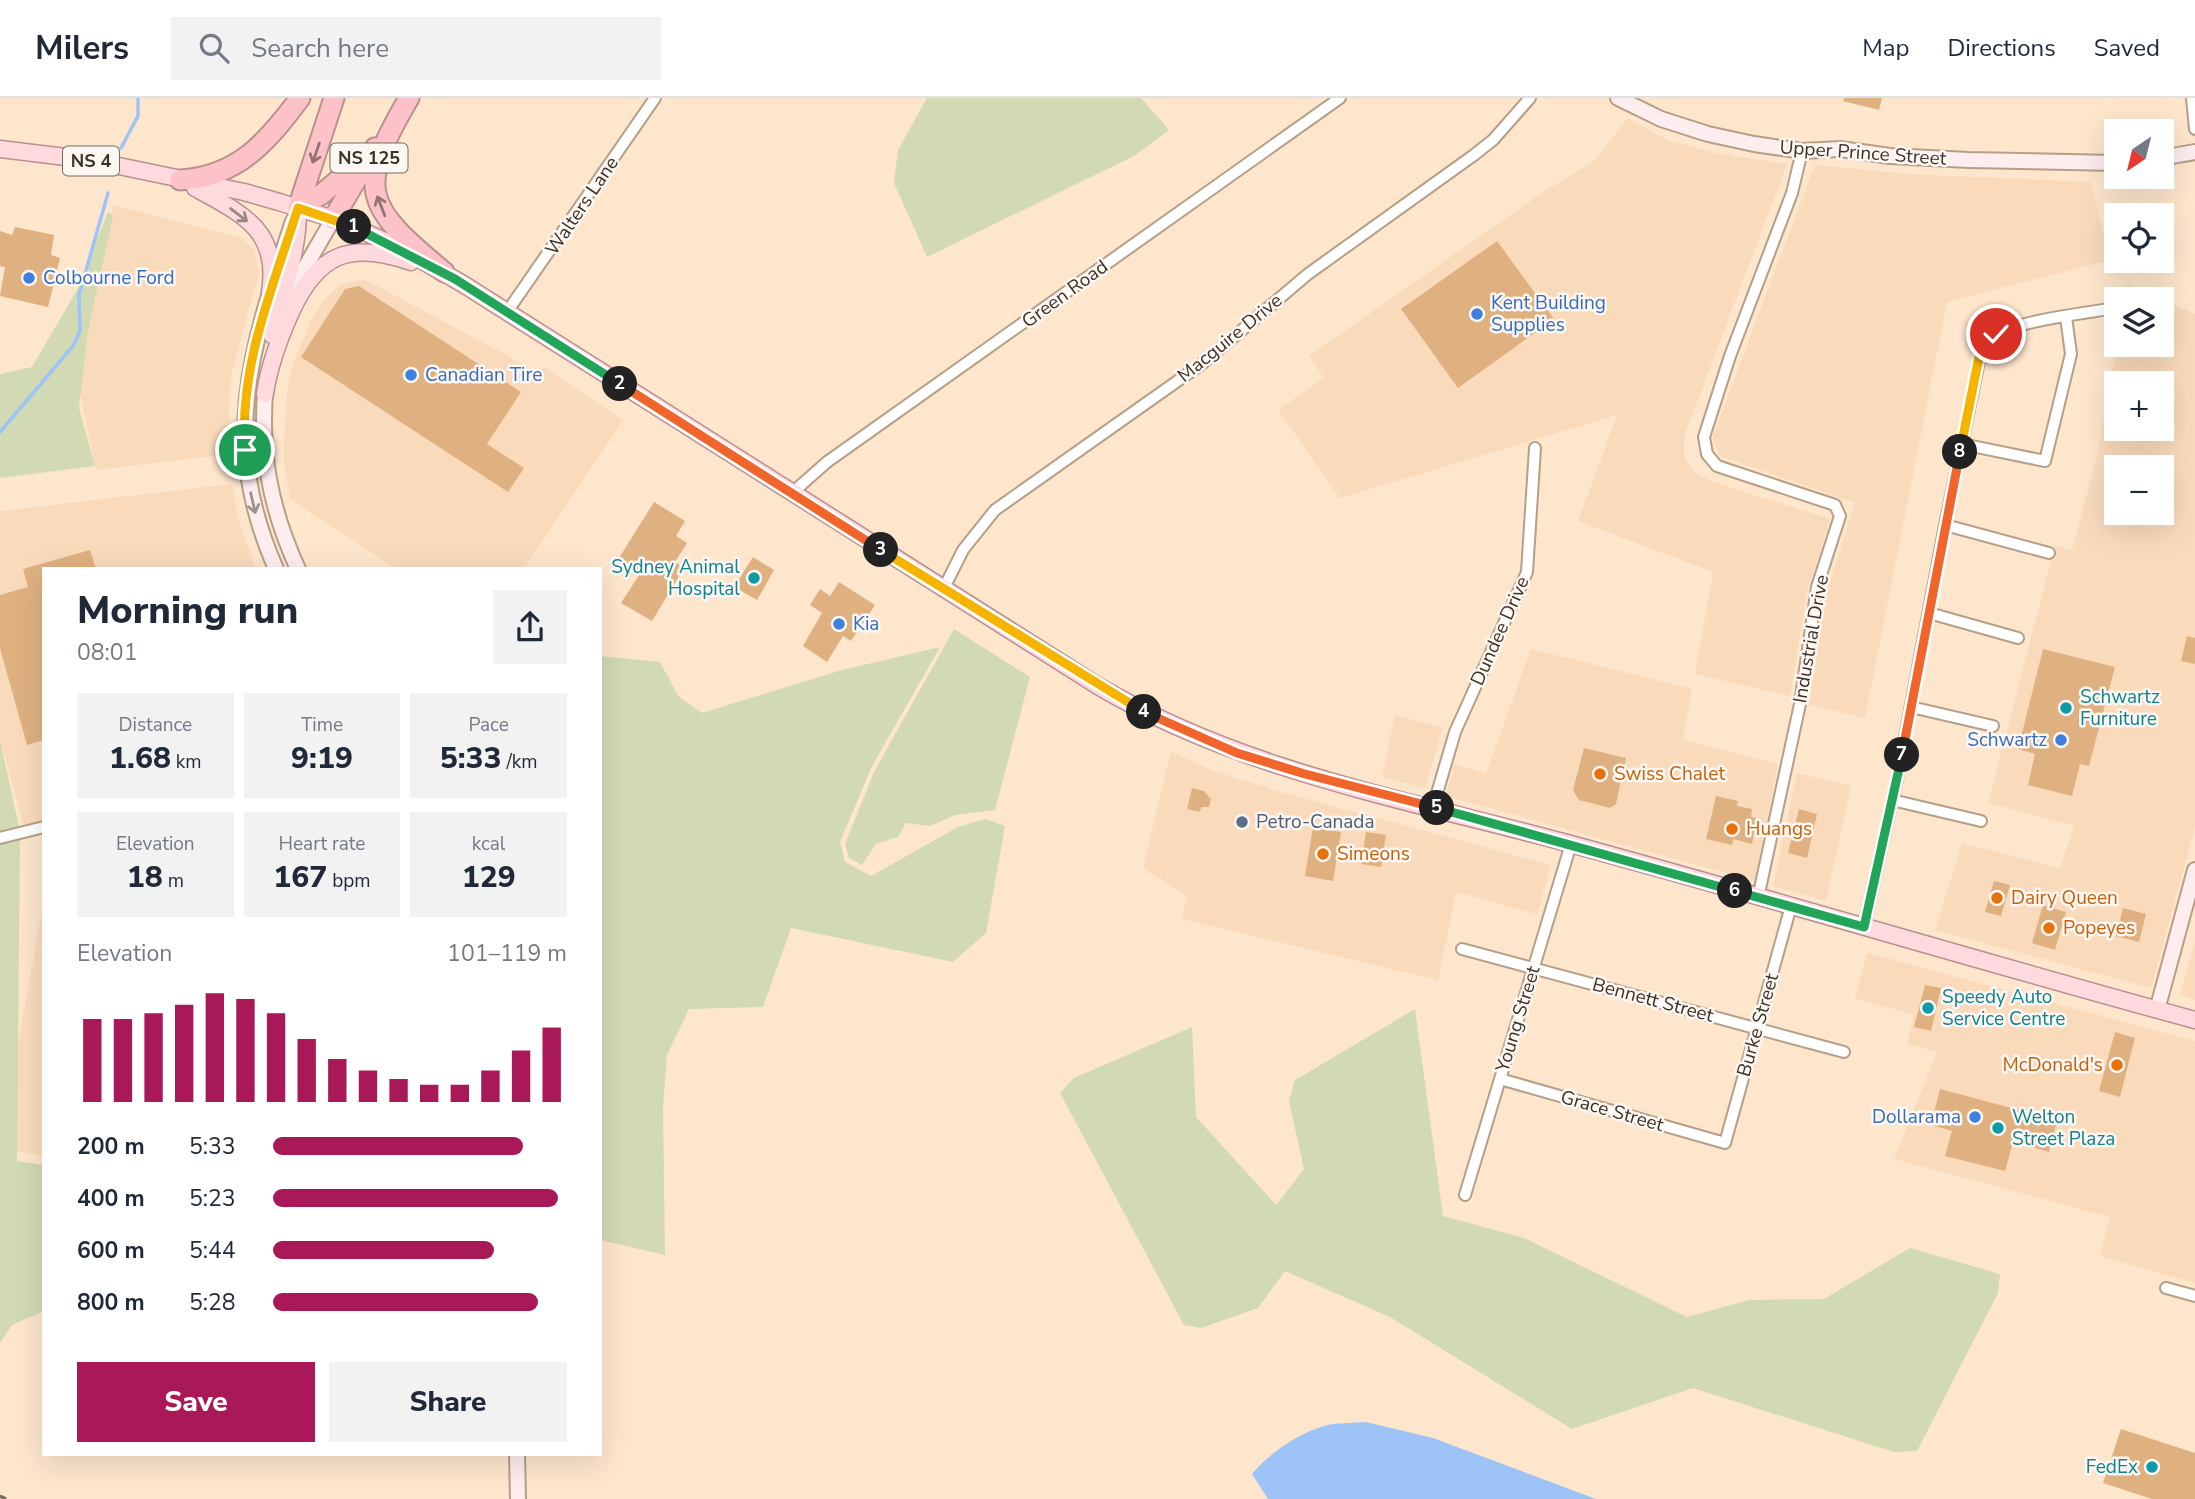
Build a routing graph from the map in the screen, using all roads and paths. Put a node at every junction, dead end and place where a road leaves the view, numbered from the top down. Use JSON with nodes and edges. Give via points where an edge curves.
{"nodes":[{"id":1,"x":300,"y":98,"type":"edge"},
{"id":2,"x":334,"y":98,"type":"edge"},
{"id":3,"x":407,"y":98,"type":"edge"},
{"id":4,"x":655,"y":98,"type":"edge"},
{"id":5,"x":1340,"y":98,"type":"edge"},
{"id":6,"x":1531,"y":98,"type":"edge"},
{"id":7,"x":1618,"y":98,"type":"edge"},
{"id":8,"x":2192,"y":98,"type":"edge"},
{"id":9,"x":393,"y":119,"type":"junction"},
{"id":10,"x":2195,"y":129,"type":"edge"},
{"id":11,"x":0,"y":149,"type":"edge"},
{"id":12,"x":1802,"y":151,"type":"junction"},
{"id":13,"x":2195,"y":152,"type":"edge"},
{"id":14,"x":2174,"y":156,"type":"edge"},
{"id":15,"x":2104,"y":163,"type":"edge"},
{"id":16,"x":180,"y":180,"type":"junction"},
{"id":17,"x":298,"y":208,"type":"junction"},
{"id":18,"x":333,"y":219,"type":"junction"},
{"id":19,"x":444,"y":272,"type":"junction"},
{"id":20,"x":270,"y":292,"type":"junction"},
{"id":21,"x":2104,"y":310,"type":"edge"},
{"id":22,"x":507,"y":312,"type":"junction"},
{"id":23,"x":2066,"y":317,"type":"junction"},
{"id":24,"x":265,"y":394,"type":"junction"},
{"id":25,"x":1962,"y":444,"type":"junction"},
{"id":26,"x":1535,"y":448,"type":"dead end"},
{"id":27,"x":792,"y":493,"type":"junction"},
{"id":28,"x":1945,"y":525,"type":"junction"},
{"id":29,"x":2049,"y":553,"type":"dead end"},
{"id":30,"x":275,"y":567,"type":"edge"},
{"id":31,"x":297,"y":567,"type":"edge"},
{"id":32,"x":944,"y":588,"type":"junction"},
{"id":33,"x":1929,"y":613,"type":"junction"},
{"id":34,"x":2018,"y":638,"type":"dead end"},
{"id":35,"x":1911,"y":707,"type":"junction"},
{"id":36,"x":1993,"y":726,"type":"dead end"},
{"id":37,"x":1892,"y":800,"type":"junction"},
{"id":38,"x":1433,"y":807,"type":"junction"},
{"id":39,"x":1981,"y":821,"type":"dead end"},
{"id":40,"x":42,"y":828,"type":"edge"},
{"id":41,"x":0,"y":838,"type":"edge"},
{"id":42,"x":1571,"y":844,"type":"junction"},
{"id":43,"x":2195,"y":870,"type":"edge"},
{"id":44,"x":1758,"y":898,"type":"junction"},
{"id":45,"x":1791,"y":906,"type":"junction"},
{"id":46,"x":1864,"y":927,"type":"junction"},
{"id":47,"x":1462,"y":948,"type":"dead end"},
{"id":48,"x":1533,"y":968,"type":"junction"},
{"id":49,"x":2157,"y":1010,"type":"junction"},
{"id":50,"x":2195,"y":1020,"type":"edge"},
{"id":51,"x":1757,"y":1028,"type":"junction"},
{"id":52,"x":1844,"y":1052,"type":"dead end"},
{"id":53,"x":1500,"y":1079,"type":"junction"},
{"id":54,"x":1725,"y":1143,"type":"joint"},
{"id":55,"x":1465,"y":1195,"type":"dead end"},
{"id":56,"x":2166,"y":1288,"type":"dead end"},
{"id":57,"x":2195,"y":1296,"type":"edge"},
{"id":58,"x":517,"y":1456,"type":"edge"},
{"id":59,"x":518,"y":1499,"type":"edge"}],
"edges":[{"from":1,"to":16,"type":"highway","via":[[267,140],[244,160],[216,174]]},
{"from":2,"to":17,"type":"highway","number":"NS 125","one_way":true},
{"from":3,"to":9,"type":"highway","number":"NS 125"},
{"from":19,"to":3,"type":"highway","one_way":true,"via":[[395,231],[377,197],[378,159]]},
{"from":4,"to":22,"type":"street","name":"Walters Lane"},
{"from":5,"to":27,"type":"street","name":"Green Road","via":[[827,462]]},
{"from":6,"to":32,"type":"street","name":"Macguire Drive","via":[[1474,155],[1312,270],[1203,363],[995,510],[963,550]]},
{"from":7,"to":12,"type":"main road","name":"Upper Prince Street","via":[[1661,119],[1708,134]]},
{"from":8,"to":10,"type":"street"},
{"from":9,"to":17,"type":"highway","via":[[338,181]]},
{"from":9,"to":18,"type":"highway","number":"NS 125"},
{"from":11,"to":16,"type":"main road","number":"NS 4","via":[[90,160]]},
{"from":12,"to":15,"type":"main road","name":"Upper Prince Street"},
{"from":12,"to":44,"type":"street","name":"Industrial Drive","via":[[1793,193],[1730,356],[1703,443],[1717,466],[1835,505],[1840,516],[1817,587],[1800,704]]},
{"from":13,"to":14,"type":"main road"},
{"from":16,"to":17,"type":"main road","number":"NS 4"},
{"from":16,"to":20,"type":"main road","one_way":true,"via":[[227,206],[261,234],[272,255]]},
{"from":17,"to":18,"type":"main road","number":"NS 4"},
{"from":17,"to":20,"type":"main road"},
{"from":17,"to":24,"type":"main road","via":[[296,240],[270,343]]},
{"from":18,"to":19,"type":"main road","number":"NS 4"},
{"from":18,"to":24,"type":"main road","via":[[284,312],[271,350]]},
{"from":19,"to":22,"type":"main road","number":"NS 4"},
{"from":19,"to":24,"type":"main road","via":[[372,252],[344,254],[321,265],[287,321]]},
{"from":20,"to":30,"type":"main road","one_way":true,"via":[[248,374],[244,434],[251,497]]},
{"from":21,"to":23,"type":"street"},
{"from":22,"to":27,"type":"main road","number":"NS 4"},
{"from":23,"to":25,"type":"street","via":[[1996,334],[1986,341]]},
{"from":23,"to":25,"type":"street","via":[[2071,354],[2045,461]]},
{"from":24,"to":31,"type":"main road","via":[[267,481]]},
{"from":25,"to":28,"type":"street"},
{"from":26,"to":38,"type":"street","name":"Dundee Drive","via":[[1527,572],[1455,732]]},
{"from":27,"to":32,"type":"main road","number":"NS 4"},
{"from":28,"to":29,"type":"street"},
{"from":28,"to":33,"type":"street"},
{"from":32,"to":38,"type":"main road","number":"NS 4","via":[[1098,687],[1180,729],[1305,774]]},
{"from":33,"to":34,"type":"street"},
{"from":33,"to":35,"type":"street"},
{"from":35,"to":36,"type":"street"},
{"from":35,"to":37,"type":"street"},
{"from":37,"to":39,"type":"street"},
{"from":37,"to":46,"type":"street"},
{"from":38,"to":42,"type":"main road","number":"NS 4"},
{"from":40,"to":41,"type":"street"},
{"from":42,"to":44,"type":"main road","number":"NS 4"},
{"from":42,"to":48,"type":"street","name":"Young Street"},
{"from":43,"to":49,"type":"main road"},
{"from":44,"to":45,"type":"main road","number":"NS 4"},
{"from":45,"to":46,"type":"main road","number":"NS 4"},
{"from":45,"to":51,"type":"street","name":"Burke Street"},
{"from":46,"to":49,"type":"main road","number":"NS 4"},
{"from":47,"to":48,"type":"street","name":"Bennett Street"},
{"from":48,"to":51,"type":"street","name":"Bennett Street"},
{"from":48,"to":53,"type":"street","name":"Young Street"},
{"from":49,"to":50,"type":"main road","number":"NS 4"},
{"from":51,"to":52,"type":"street","name":"Bennett Street"},
{"from":51,"to":54,"type":"street","name":"Burke Street"},
{"from":53,"to":54,"type":"street","name":"Grace Street"},
{"from":53,"to":55,"type":"street","name":"Young Street"},
{"from":56,"to":57,"type":"street"},
{"from":58,"to":59,"type":"main road"}]}
